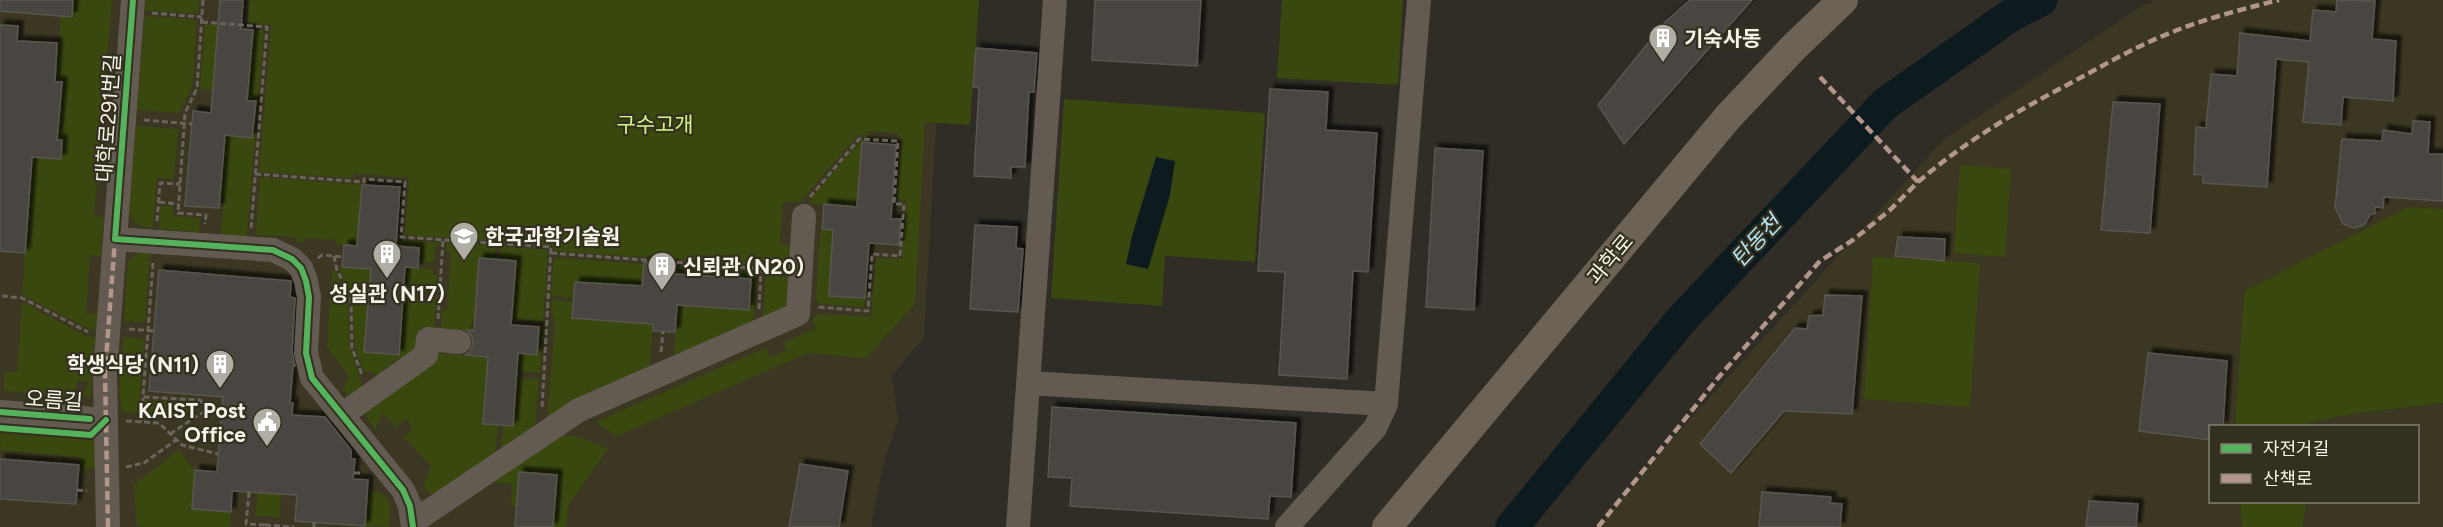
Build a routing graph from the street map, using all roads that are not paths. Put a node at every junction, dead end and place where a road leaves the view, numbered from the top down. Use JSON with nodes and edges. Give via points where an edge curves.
{"nodes":[{"id":1,"x":1055,"y":0,"type":"edge"},
{"id":2,"x":1419,"y":0,"type":"edge"},
{"id":3,"x":1843,"y":0,"type":"edge"},
{"id":4,"x":133,"y":6,"type":"edge"},
{"id":5,"x":804,"y":216,"type":"road end"},
{"id":6,"x":115,"y":239,"type":"junction"},
{"id":7,"x":448,"y":341,"type":"road end"},
{"id":8,"x":1028,"y":383,"type":"junction"},
{"id":9,"x":1386,"y":404,"type":"junction"},
{"id":10,"x":0,"y":412,"type":"edge"},
{"id":11,"x":342,"y":415,"type":"junction"},
{"id":12,"x":107,"y":420,"type":"junction"},
{"id":13,"x":413,"y":524,"type":"edge"},
{"id":14,"x":108,"y":527,"type":"edge"},
{"id":15,"x":1018,"y":527,"type":"edge"},
{"id":16,"x":1287,"y":527,"type":"edge"},
{"id":17,"x":1387,"y":527,"type":"edge"}],
"edges":[{"from":1,"to":8,"type":"street"},
{"from":2,"to":9,"type":"street"},
{"from":3,"to":17,"type":"main road","name":"과학로","via":[[1728,117]]},
{"from":4,"to":6,"type":"street","name":"대학로291번길"},
{"from":5,"to":13,"type":"street","via":[[798,314],[579,411]]},
{"from":6,"to":11,"type":"street","via":[[273,250],[292,259],[301,268],[308,289],[306,353],[312,378]]},
{"from":6,"to":12,"type":"street","name":"대학로291번길","via":[[105,373]]},
{"from":7,"to":11,"type":"street","via":[[428,339],[426,355]]},
{"from":8,"to":9,"type":"street"},
{"from":8,"to":15,"type":"street"},
{"from":9,"to":16,"type":"street","via":[[1376,428]]},
{"from":10,"to":12,"type":"street","name":"오름길"},
{"from":11,"to":13,"type":"street","via":[[403,490]]},
{"from":12,"to":14,"type":"street","name":"대학로291번길"}]}
